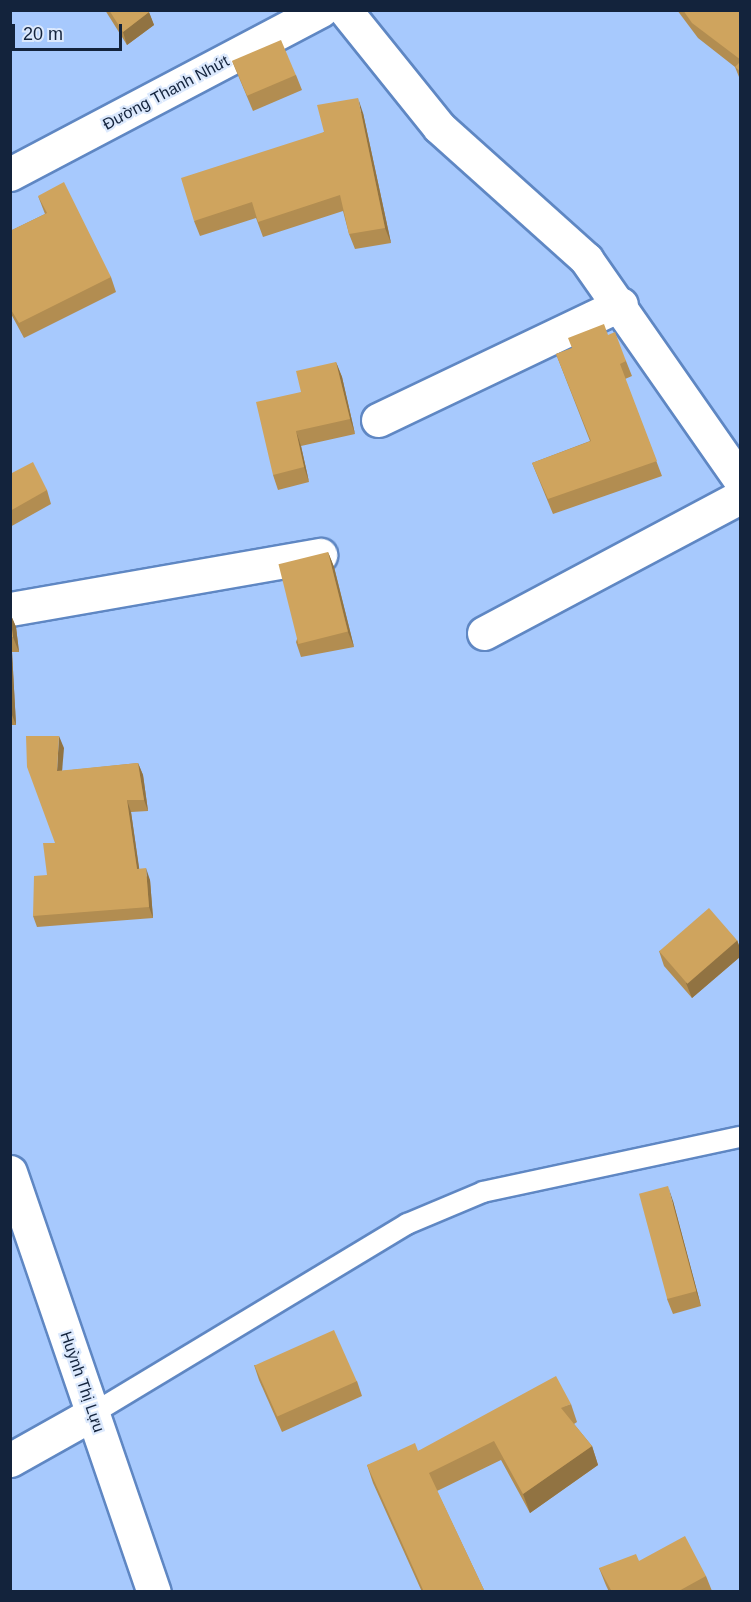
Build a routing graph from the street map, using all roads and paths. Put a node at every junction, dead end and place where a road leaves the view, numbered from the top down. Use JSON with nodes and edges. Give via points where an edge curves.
{"nodes":[{"id":1,"x":321,"y":10,"type":"edge"},
{"id":2,"x":345,"y":10,"type":"edge"},
{"id":3,"x":10,"y":174,"type":"edge"},
{"id":4,"x":621,"y":304,"type":"junction"},
{"id":5,"x":378,"y":420,"type":"dead end"},
{"id":6,"x":741,"y":480,"type":"edge"},
{"id":7,"x":741,"y":497,"type":"edge"},
{"id":8,"x":320,"y":555,"type":"edge"},
{"id":9,"x":10,"y":609,"type":"edge"},
{"id":10,"x":484,"y":633,"type":"dead end"},
{"id":11,"x":741,"y":1137,"type":"edge"},
{"id":12,"x":10,"y":1172,"type":"edge"},
{"id":13,"x":92,"y":1414,"type":"junction"},
{"id":14,"x":10,"y":1460,"type":"edge"},
{"id":15,"x":154,"y":1592,"type":"edge"}],
"edges":[{"from":1,"to":3,"type":"street","name":"Đường Thanh Nhứt"},
{"from":2,"to":4,"type":"street","via":[[439,128],[586,259]]},
{"from":4,"to":5,"type":"street"},
{"from":4,"to":6,"type":"street","via":[[658,367]]},
{"from":7,"to":10,"type":"street"},
{"from":8,"to":9,"type":"street"},
{"from":11,"to":13,"type":"lane","via":[[483,1192],[407,1224]]},
{"from":12,"to":13,"type":"street","name":"Huỳnh Thị Lựu"},
{"from":13,"to":14,"type":"street"},
{"from":13,"to":15,"type":"street","name":"Huỳnh Thị Lựu"}]}
